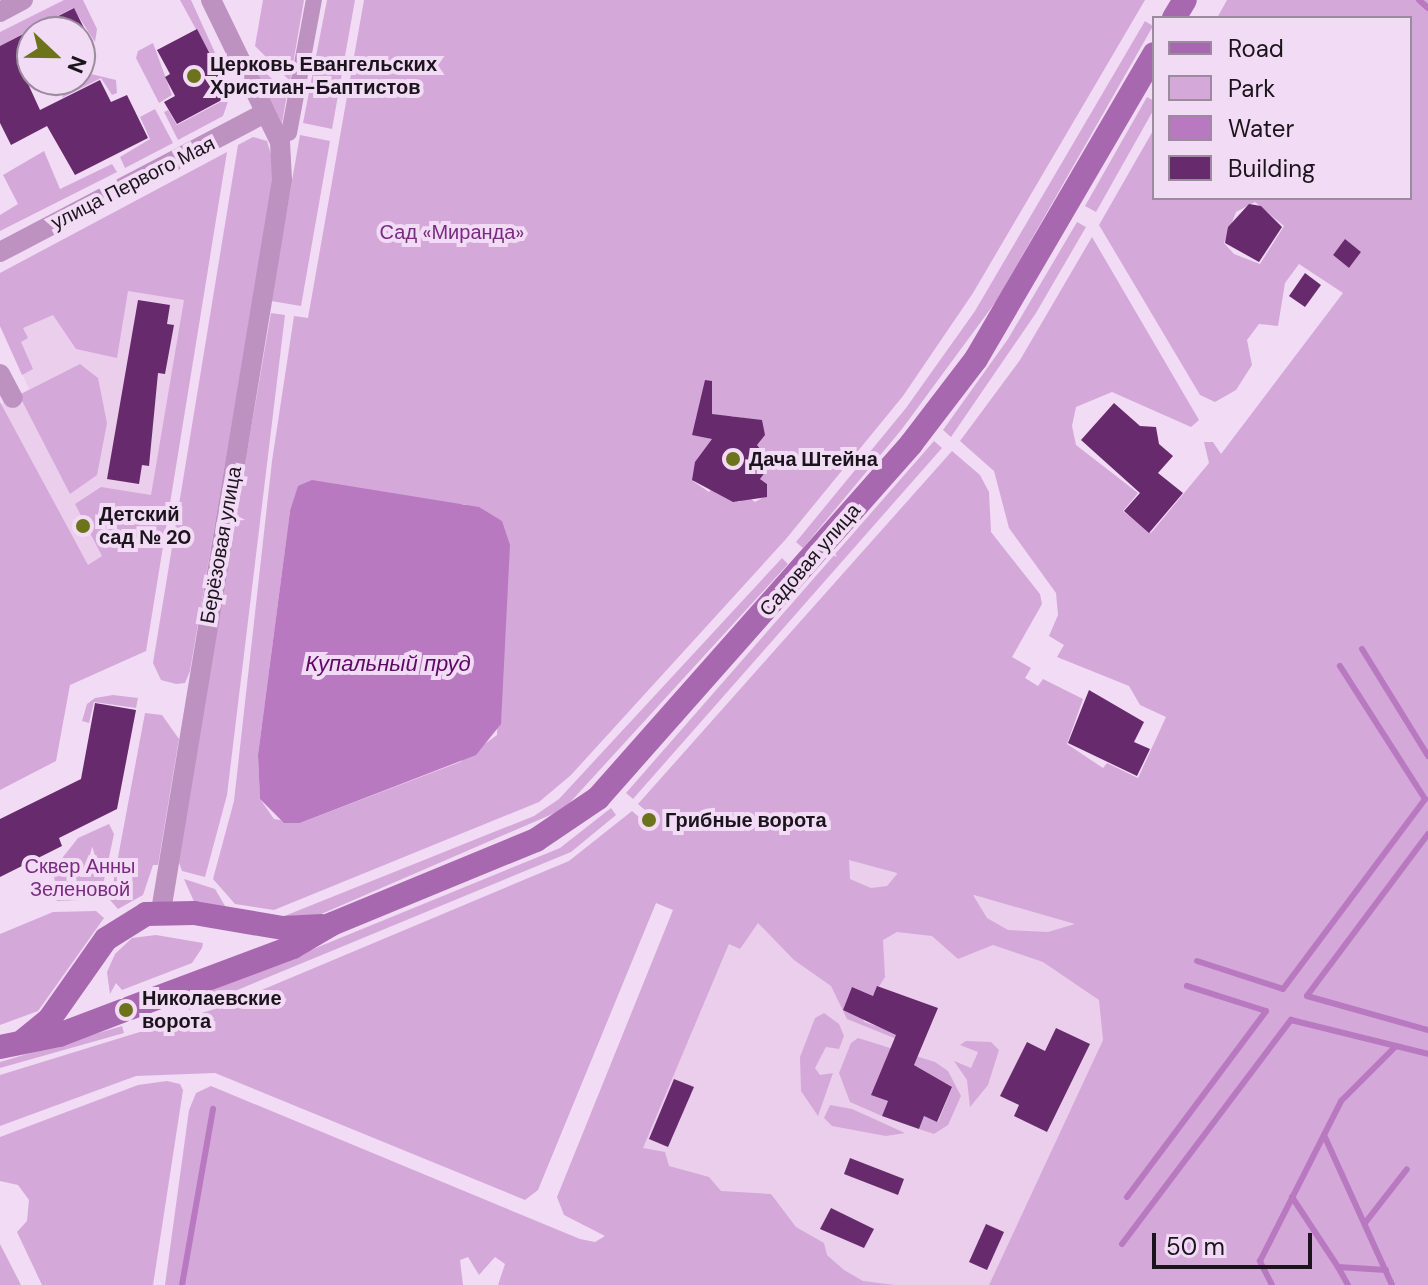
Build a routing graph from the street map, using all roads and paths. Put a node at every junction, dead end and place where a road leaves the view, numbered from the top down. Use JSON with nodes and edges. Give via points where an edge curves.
{"nodes":[{"id":1,"x":23,"y":0,"type":"edge"},
{"id":2,"x":211,"y":0,"type":"edge"},
{"id":3,"x":314,"y":0,"type":"edge"},
{"id":4,"x":0,"y":12,"type":"edge"},
{"id":5,"x":1152,"y":57,"type":"edge"},
{"id":6,"x":265,"y":113,"type":"junction"},
{"id":7,"x":289,"y":133,"type":"dead end"},
{"id":8,"x":0,"y":252,"type":"edge"},
{"id":9,"x":0,"y":374,"type":"edge"},
{"id":10,"x":13,"y":398,"type":"dead end"},
{"id":11,"x":161,"y":911,"type":"junction"},
{"id":12,"x":332,"y":924,"type":"junction"},
{"id":13,"x":24,"y":1040,"type":"junction"},
{"id":14,"x":0,"y":1047,"type":"edge"}],
"edges":[{"from":1,"to":4,"type":"street"},
{"from":2,"to":6,"type":"street","name":"Берёзовая улица"},
{"from":3,"to":7,"type":"street"},
{"from":5,"to":12,"type":"main road","name":"Садовая улица","via":[[976,359],[911,444],[610,786],[555,831]]},
{"from":6,"to":8,"type":"street","name":"улица Первого Мая"},
{"from":6,"to":11,"type":"street","name":"Берёзовая улица","via":[[280,142],[282,180]]},
{"from":9,"to":10,"type":"street"},
{"from":11,"to":12,"type":"main road","name":"Садовая улица","via":[[283,928]]},
{"from":11,"to":13,"type":"main road","name":"Садовая улица","via":[[129,920],[106,939],[49,1020]]},
{"from":12,"to":13,"type":"main road","name":"Садовая улица","via":[[293,947],[126,1010],[59,1035]]},
{"from":13,"to":14,"type":"main road","name":"Садовая улица"}]}
